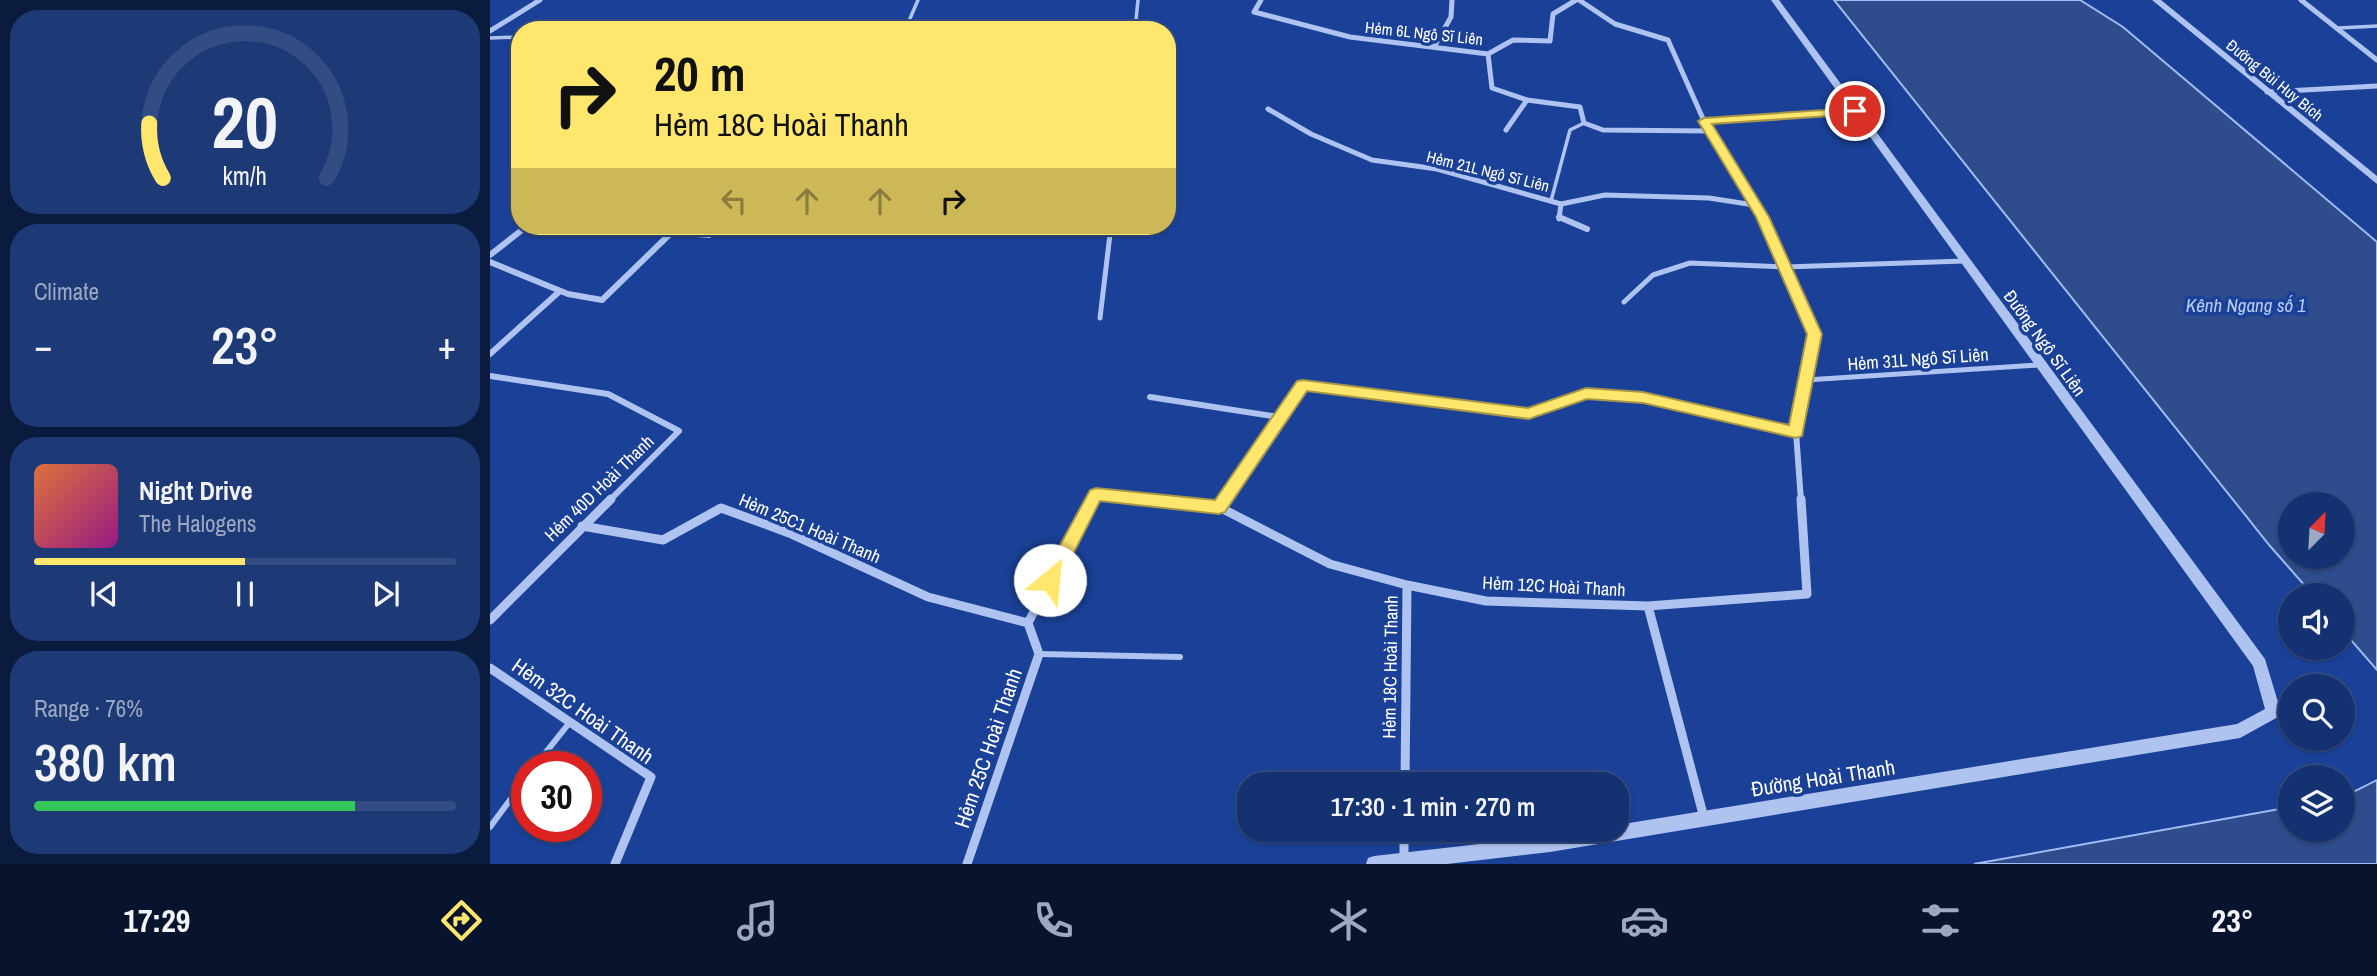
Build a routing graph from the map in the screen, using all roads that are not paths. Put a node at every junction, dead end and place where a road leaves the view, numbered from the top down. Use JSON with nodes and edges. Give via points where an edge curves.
{"nodes":[{"id":1,"x":540,"y":0,"type":"edge"},
{"id":2,"x":918,"y":0,"type":"edge"},
{"id":3,"x":1138,"y":0,"type":"edge"},
{"id":4,"x":1261,"y":0,"type":"edge"},
{"id":5,"x":1452,"y":0,"type":"edge"},
{"id":6,"x":1577,"y":0,"type":"edge"},
{"id":7,"x":1775,"y":0,"type":"edge"},
{"id":8,"x":2156,"y":0,"type":"edge"},
{"id":9,"x":2301,"y":0,"type":"edge"},
{"id":10,"x":909,"y":21,"type":"edge"},
{"id":11,"x":1136,"y":21,"type":"edge"},
{"id":12,"x":2377,"y":26,"type":"edge"},
{"id":13,"x":2339,"y":28,"type":"junction"},
{"id":14,"x":490,"y":32,"type":"edge"},
{"id":15,"x":511,"y":37,"type":"edge"},
{"id":16,"x":490,"y":38,"type":"edge"},
{"id":17,"x":1434,"y":47,"type":"junction"},
{"id":18,"x":1488,"y":54,"type":"junction"},
{"id":19,"x":2377,"y":60,"type":"edge"},
{"id":20,"x":2377,"y":86,"type":"edge"},
{"id":21,"x":2267,"y":92,"type":"junction"},
{"id":22,"x":1527,"y":100,"type":"junction"},
{"id":23,"x":1268,"y":109,"type":"dead end"},
{"id":24,"x":1855,"y":111,"type":"junction"},
{"id":25,"x":1704,"y":121,"type":"junction"},
{"id":26,"x":1584,"y":123,"type":"junction"},
{"id":27,"x":1506,"y":130,"type":"dead end"},
{"id":28,"x":1709,"y":131,"type":"junction"},
{"id":29,"x":2377,"y":181,"type":"edge"},
{"id":30,"x":1551,"y":201,"type":"junction"},
{"id":31,"x":1561,"y":204,"type":"junction"},
{"id":32,"x":1754,"y":205,"type":"junction"},
{"id":33,"x":1587,"y":229,"type":"dead end"},
{"id":34,"x":516,"y":235,"type":"edge"},
{"id":35,"x":669,"y":235,"type":"edge"},
{"id":36,"x":1110,"y":235,"type":"edge"},
{"id":37,"x":490,"y":256,"type":"edge"},
{"id":38,"x":1964,"y":261,"type":"junction"},
{"id":39,"x":490,"y":262,"type":"edge"},
{"id":40,"x":1785,"y":267,"type":"junction"},
{"id":41,"x":560,"y":291,"type":"junction"},
{"id":42,"x":1624,"y":302,"type":"dead end"},
{"id":43,"x":1100,"y":318,"type":"dead end"},
{"id":44,"x":490,"y":354,"type":"edge"},
{"id":45,"x":2039,"y":365,"type":"junction"},
{"id":46,"x":490,"y":376,"type":"edge"},
{"id":47,"x":1806,"y":380,"type":"junction"},
{"id":48,"x":1150,"y":397,"type":"dead end"},
{"id":49,"x":1279,"y":417,"type":"junction"},
{"id":50,"x":1796,"y":432,"type":"junction"},
{"id":51,"x":1219,"y":507,"type":"junction"},
{"id":52,"x":582,"y":526,"type":"junction"},
{"id":53,"x":1407,"y":585,"type":"junction"},
{"id":54,"x":1648,"y":606,"type":"junction"},
{"id":55,"x":490,"y":620,"type":"edge"},
{"id":56,"x":1028,"y":623,"type":"junction"},
{"id":57,"x":1039,"y":654,"type":"junction"},
{"id":58,"x":1180,"y":657,"type":"dead end"},
{"id":59,"x":490,"y":668,"type":"edge"},
{"id":60,"x":2273,"y":712,"type":"joint"},
{"id":61,"x":570,"y":722,"type":"junction"},
{"id":62,"x":547,"y":751,"type":"edge"},
{"id":63,"x":1405,"y":772,"type":"edge"},
{"id":64,"x":511,"y":795,"type":"edge"},
{"id":65,"x":493,"y":816,"type":"edge"},
{"id":66,"x":1705,"y":819,"type":"junction"},
{"id":67,"x":490,"y":827,"type":"edge"},
{"id":68,"x":1404,"y":842,"type":"edge"},
{"id":69,"x":1404,"y":861,"type":"junction"},
{"id":70,"x":615,"y":864,"type":"edge"},
{"id":71,"x":967,"y":864,"type":"edge"},
{"id":72,"x":1374,"y":864,"type":"edge"}],
"edges":[{"from":1,"to":14,"type":"street"},
{"from":2,"to":10,"type":"lane"},
{"from":3,"to":11,"type":"lane"},
{"from":4,"to":17,"type":"street","name":"Hẻm 6L Ngô Sĩ Liên","via":[[1254,12],[1350,37]]},
{"from":5,"to":17,"type":"street","via":[[1451,17]]},
{"from":6,"to":18,"type":"street","name":"Hẻm 6L Ngô Sĩ Liên","via":[[1553,14],[1550,41],[1513,40]]},
{"from":6,"to":25,"type":"street","via":[[1615,24],[1668,40]]},
{"from":7,"to":24,"type":"street","name":"Đường Ngô Sĩ Liên"},
{"from":8,"to":21,"type":"street","name":"Đường Bùi Huy Bích"},
{"from":9,"to":13,"type":"street"},
{"from":12,"to":13,"type":"lane"},
{"from":13,"to":19,"type":"street"},
{"from":15,"to":16,"type":"lane"},
{"from":17,"to":18,"type":"street","name":"Hẻm 6L Ngô Sĩ Liên"},
{"from":18,"to":22,"type":"street","via":[[1492,88]]},
{"from":20,"to":21,"type":"street"},
{"from":21,"to":29,"type":"street","name":"Đường Bùi Huy Bích"},
{"from":22,"to":26,"type":"street","via":[[1580,107]]},
{"from":22,"to":27,"type":"street"},
{"from":23,"to":30,"type":"street","name":"Hẻm 21L Ngô Sĩ Liên","via":[[1371,160],[1437,169]]},
{"from":24,"to":25,"type":"street"},
{"from":24,"to":38,"type":"street","name":"Đường Ngô Sĩ Liên"},
{"from":25,"to":28,"type":"street"},
{"from":26,"to":28,"type":"street","via":[[1603,130]]},
{"from":26,"to":30,"type":"lane","via":[[1570,130]]},
{"from":28,"to":32,"type":"street"},
{"from":30,"to":31,"type":"street","name":"Hẻm 21L Ngô Sĩ Liên"},
{"from":31,"to":32,"type":"street","name":"Hẻm 21L Ngô Sĩ Liên","via":[[1605,195],[1709,198]]},
{"from":31,"to":33,"type":"street","via":[[1559,219]]},
{"from":32,"to":40,"type":"street"},
{"from":34,"to":37,"type":"street"},
{"from":35,"to":41,"type":"street","via":[[602,300]]},
{"from":36,"to":43,"type":"lane"},
{"from":38,"to":40,"type":"lane"},
{"from":38,"to":45,"type":"street","name":"Đường Ngô Sĩ Liên"},
{"from":39,"to":41,"type":"street"},
{"from":40,"to":42,"type":"lane","via":[[1690,263],[1653,275]]},
{"from":40,"to":47,"type":"lane","via":[[1815,334]]},
{"from":41,"to":44,"type":"street"},
{"from":45,"to":47,"type":"lane","name":"Hẻm 31L Ngô Sĩ Liên"},
{"from":45,"to":60,"type":"street","name":"Đường Ngô Sĩ Liên","via":[[2260,664]]},
{"from":46,"to":52,"type":"street","name":"Hẻm 40D Hoài Thanh","via":[[608,394],[679,431]]},
{"from":47,"to":50,"type":"lane"},
{"from":48,"to":49,"type":"street"},
{"from":49,"to":50,"type":"lane","via":[[1303,385],[1529,414],[1586,394],[1643,397]]},
{"from":49,"to":51,"type":"street"},
{"from":50,"to":54,"type":"street","via":[[1807,594]]},
{"from":51,"to":53,"type":"street","name":"Hẻm 18C Hoài Thanh","via":[[1330,564]]},
{"from":51,"to":56,"type":"street","name":"Hẻm 18C Hoài Thanh","via":[[1096,494]]},
{"from":52,"to":55,"type":"street","name":"Hẻm 40D Hoài Thanh"},
{"from":52,"to":56,"type":"street","name":"Hẻm 25C1 Hoài Thanh","via":[[663,540],[721,508],[789,533],[928,597]]},
{"from":53,"to":54,"type":"street","name":"Hẻm 12C Hoài Thanh","via":[[1486,601]]},
{"from":53,"to":63,"type":"street","name":"Hẻm 18C Hoài Thanh"},
{"from":54,"to":66,"type":"street","name":"Hẻm 12C Hoài Thanh"},
{"from":56,"to":57,"type":"street","name":"Hẻm 25C Hoài Thanh"},
{"from":57,"to":58,"type":"lane"},
{"from":57,"to":71,"type":"street","name":"Hẻm 25C Hoài Thanh"},
{"from":59,"to":61,"type":"street","name":"Hẻm 32C Hoài Thanh"},
{"from":60,"to":66,"type":"street","name":"Đường Hoài Thanh","via":[[2240,731]]},
{"from":61,"to":62,"type":"lane"},
{"from":61,"to":70,"type":"street","name":"Hẻm 32C Hoài Thanh","via":[[651,777]]},
{"from":64,"to":65,"type":"lane"},
{"from":65,"to":67,"type":"lane"},
{"from":66,"to":69,"type":"street","name":"Đường Hoài Thanh"},
{"from":68,"to":69,"type":"street"},
{"from":69,"to":72,"type":"street","name":"Đường Hoài Thanh"}]}
